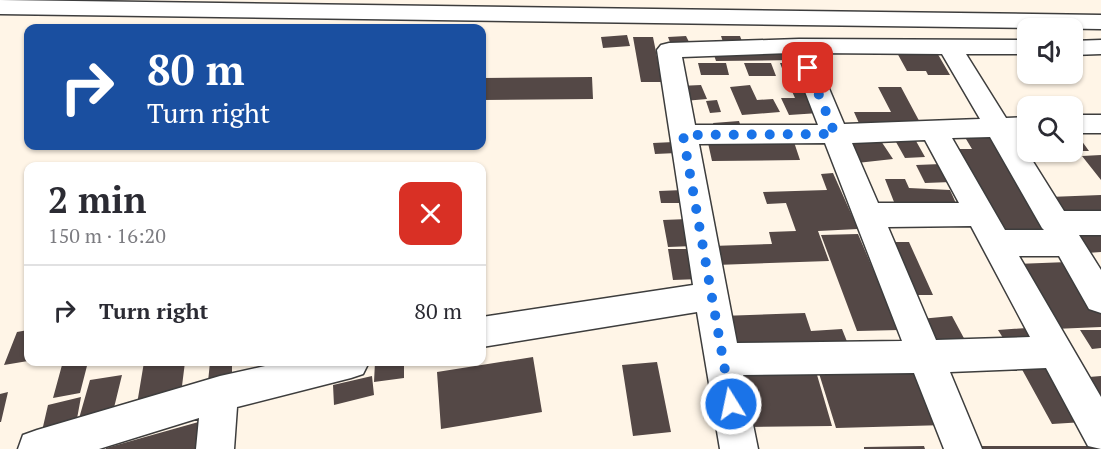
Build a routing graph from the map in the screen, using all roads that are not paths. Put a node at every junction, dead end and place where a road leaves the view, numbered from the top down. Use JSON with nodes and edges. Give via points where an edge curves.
{"nodes":[{"id":1,"x":0,"y":7,"type":"edge"},
{"id":2,"x":1101,"y":22,"type":"edge"},
{"id":3,"x":799,"y":46,"type":"junction"},
{"id":4,"x":950,"y":47,"type":"junction"},
{"id":5,"x":1017,"y":47,"type":"edge"},
{"id":6,"x":1085,"y":48,"type":"edge"},
{"id":7,"x":1101,"y":69,"type":"edge"},
{"id":8,"x":1083,"y":124,"type":"edge"},
{"id":9,"x":1101,"y":124,"type":"edge"},
{"id":10,"x":1017,"y":126,"type":"edge"},
{"id":11,"x":997,"y":127,"type":"junction"},
{"id":12,"x":933,"y":129,"type":"junction"},
{"id":13,"x":835,"y":134,"type":"junction"},
{"id":14,"x":683,"y":135,"type":"junction"},
{"id":15,"x":980,"y":214,"type":"junction"},
{"id":16,"x":868,"y":215,"type":"junction"},
{"id":17,"x":1101,"y":223,"type":"edge"},
{"id":18,"x":1061,"y":233,"type":"junction"},
{"id":19,"x":996,"y":243,"type":"junction"},
{"id":20,"x":711,"y":296,"type":"junction"},
{"id":21,"x":1101,"y":299,"type":"edge"},
{"id":22,"x":486,"y":331,"type":"edge"},
{"id":23,"x":1056,"y":351,"type":"junction"},
{"id":24,"x":925,"y":357,"type":"junction"},
{"id":25,"x":723,"y":359,"type":"junction"},
{"id":26,"x":335,"y":366,"type":"edge"},
{"id":27,"x":220,"y":394,"type":"junction"},
{"id":28,"x":1101,"y":434,"type":"edge"},
{"id":29,"x":37,"y":449,"type":"edge"},
{"id":30,"x":215,"y":449,"type":"edge"},
{"id":31,"x":739,"y":449,"type":"edge"},
{"id":32,"x":963,"y":449,"type":"edge"}],
"edges":[{"from":1,"to":2,"type":"street"},
{"from":3,"to":4,"type":"street"},
{"from":3,"to":13,"type":"street"},
{"from":3,"to":14,"type":"street","via":[[669,50]]},
{"from":4,"to":5,"type":"street"},
{"from":4,"to":11,"type":"street"},
{"from":6,"to":7,"type":"street"},
{"from":8,"to":9,"type":"street"},
{"from":10,"to":11,"type":"street"},
{"from":11,"to":12,"type":"street"},
{"from":11,"to":18,"type":"street"},
{"from":12,"to":13,"type":"street"},
{"from":12,"to":15,"type":"street"},
{"from":13,"to":14,"type":"street"},
{"from":13,"to":16,"type":"street"},
{"from":14,"to":20,"type":"street"},
{"from":15,"to":16,"type":"street"},
{"from":15,"to":19,"type":"street"},
{"from":16,"to":24,"type":"street"},
{"from":17,"to":18,"type":"street"},
{"from":18,"to":19,"type":"street"},
{"from":18,"to":21,"type":"street"},
{"from":19,"to":23,"type":"street"},
{"from":20,"to":22,"type":"street"},
{"from":20,"to":25,"type":"street"},
{"from":23,"to":24,"type":"street"},
{"from":23,"to":28,"type":"street"},
{"from":24,"to":25,"type":"street"},
{"from":24,"to":32,"type":"street"},
{"from":25,"to":31,"type":"street"},
{"from":26,"to":27,"type":"street"},
{"from":27,"to":29,"type":"street"},
{"from":27,"to":30,"type":"street"}]}
